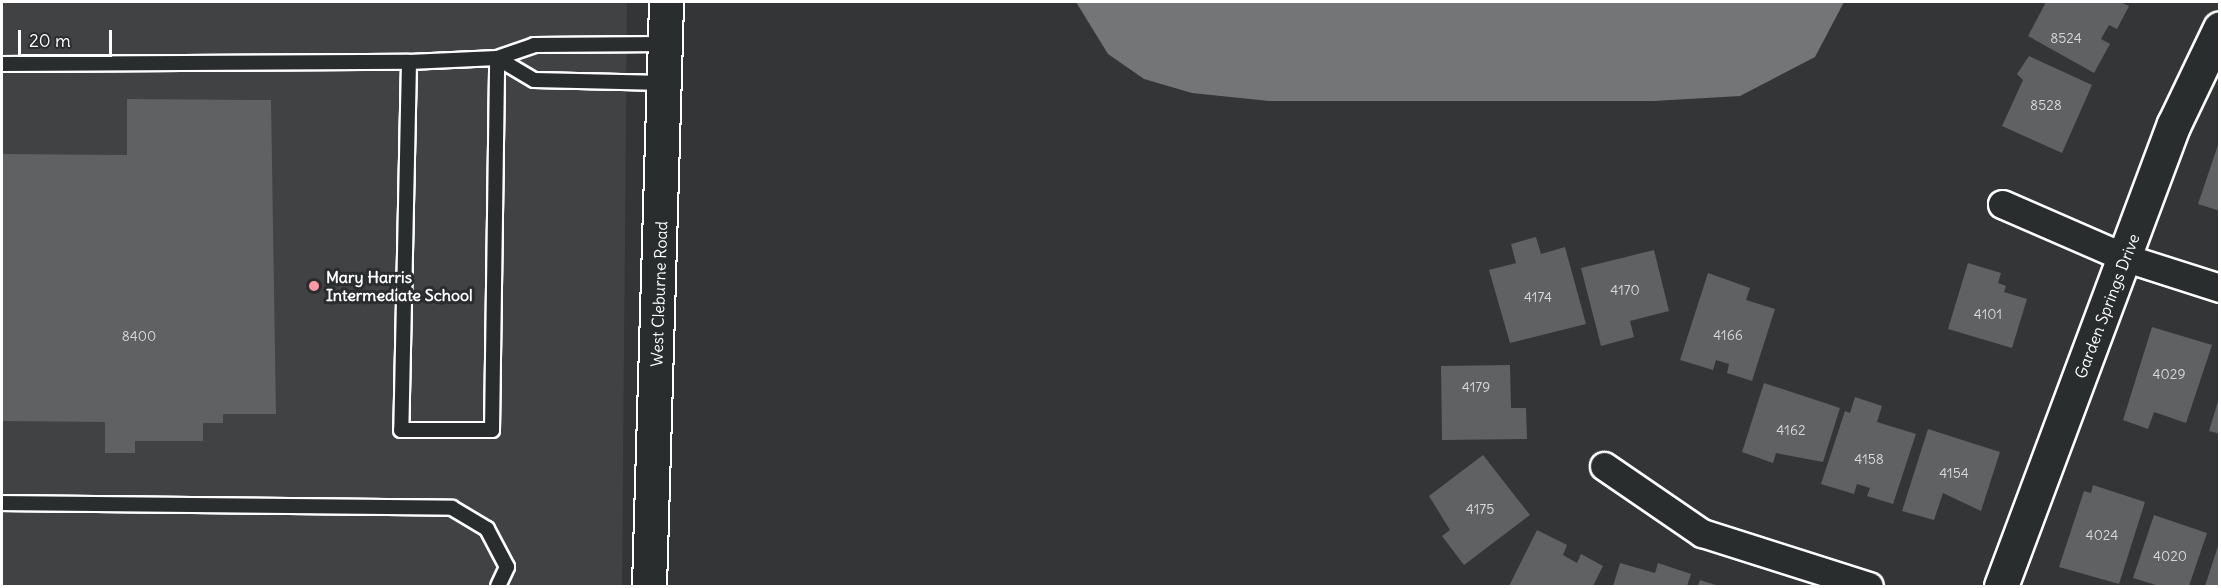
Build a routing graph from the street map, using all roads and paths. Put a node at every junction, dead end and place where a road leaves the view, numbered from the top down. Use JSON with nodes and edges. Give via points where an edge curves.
{"nodes":[{"id":1,"x":666,"y":2,"type":"edge"},
{"id":2,"x":2220,"y":28,"type":"edge"},
{"id":3,"x":665,"y":44,"type":"junction"},
{"id":4,"x":497,"y":58,"type":"junction"},
{"id":5,"x":409,"y":62,"type":"junction"},
{"id":6,"x":2,"y":64,"type":"edge"},
{"id":7,"x":665,"y":83,"type":"junction"},
{"id":8,"x":2002,"y":204,"type":"dead end"},
{"id":9,"x":2126,"y":258,"type":"junction"},
{"id":10,"x":2220,"y":288,"type":"edge"},
{"id":11,"x":1604,"y":466,"type":"dead end"},
{"id":12,"x":2,"y":503,"type":"edge"},
{"id":13,"x":498,"y":586,"type":"edge"},
{"id":14,"x":649,"y":586,"type":"edge"},
{"id":15,"x":1869,"y":586,"type":"edge"},
{"id":16,"x":2001,"y":586,"type":"edge"}],
"edges":[{"from":1,"to":3,"type":"street","name":"West Cleburne Road"},
{"from":2,"to":9,"type":"street","name":"Garden Springs Drive","via":[[2174,124]]},
{"from":3,"to":4,"type":"lane","via":[[534,45]]},
{"from":3,"to":7,"type":"street","name":"West Cleburne Road"},
{"from":4,"to":5,"type":"lane"},
{"from":4,"to":5,"type":"lane","via":[[492,430],[401,430]]},
{"from":4,"to":7,"type":"lane","via":[[534,80]]},
{"from":5,"to":6,"type":"lane"},
{"from":7,"to":14,"type":"street","name":"West Cleburne Road"},
{"from":8,"to":9,"type":"street"},
{"from":9,"to":10,"type":"street"},
{"from":9,"to":16,"type":"street","name":"Garden Springs Drive"},
{"from":11,"to":15,"type":"street","via":[[1702,533]]},
{"from":12,"to":13,"type":"lane","via":[[452,508],[487,529],[507,567]]}]}
